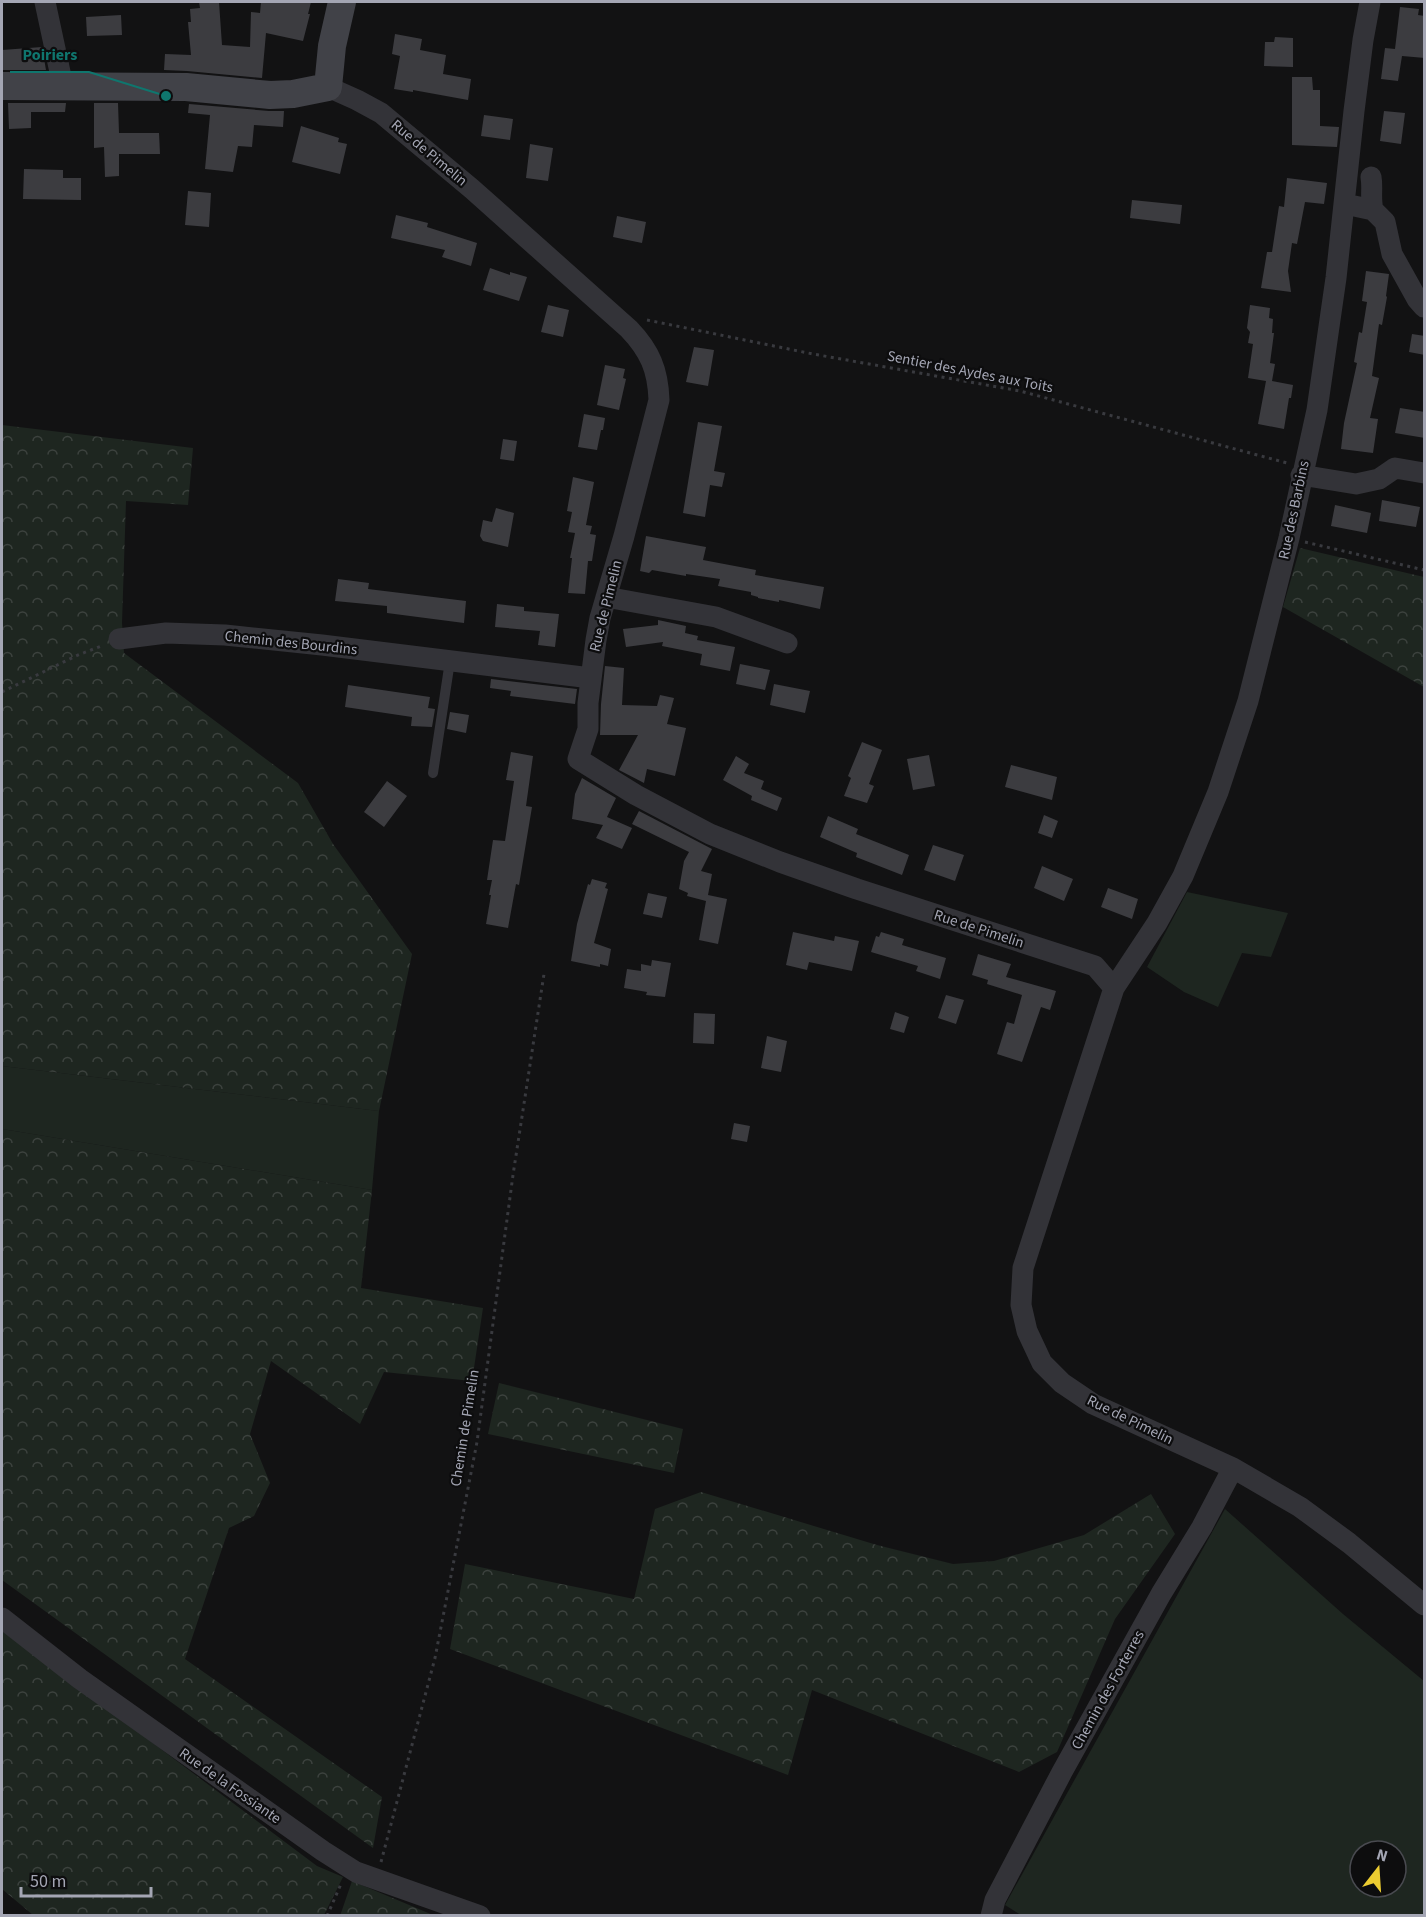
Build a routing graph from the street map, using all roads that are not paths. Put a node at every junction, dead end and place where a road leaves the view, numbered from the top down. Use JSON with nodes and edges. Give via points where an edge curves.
{"nodes":[{"id":1,"x":45,"y":2,"type":"edge"},
{"id":2,"x":342,"y":2,"type":"edge"},
{"id":3,"x":1370,"y":2,"type":"edge"},
{"id":4,"x":2,"y":86,"type":"edge"},
{"id":5,"x":63,"y":86,"type":"junction"},
{"id":6,"x":328,"y":87,"type":"junction"},
{"id":7,"x":1371,"y":177,"type":"dead end"},
{"id":8,"x":1345,"y":204,"type":"junction"},
{"id":9,"x":1373,"y":210,"type":"junction"},
{"id":10,"x":1425,"y":307,"type":"edge"},
{"id":11,"x":1302,"y":471,"type":"junction"},
{"id":12,"x":1425,"y":473,"type":"edge"},
{"id":13,"x":606,"y":597,"type":"junction"},
{"id":14,"x":119,"y":639,"type":"road end"},
{"id":15,"x":787,"y":643,"type":"dead end"},
{"id":16,"x":450,"y":661,"type":"junction"},
{"id":17,"x":591,"y":678,"type":"junction"},
{"id":18,"x":433,"y":773,"type":"dead end"},
{"id":19,"x":1095,"y":966,"type":"junction"},
{"id":20,"x":1125,"y":970,"type":"junction"},
{"id":21,"x":1114,"y":988,"type":"junction"},
{"id":22,"x":1233,"y":1468,"type":"junction"},
{"id":23,"x":1425,"y":1605,"type":"edge"},
{"id":24,"x":2,"y":1618,"type":"edge"},
{"id":25,"x":480,"y":1916,"type":"edge"},
{"id":26,"x":991,"y":1916,"type":"edge"}],
"edges":[{"from":1,"to":5,"type":"street"},
{"from":2,"to":6,"type":"main road"},
{"from":3,"to":8,"type":"street","name":"Rue des Barbins"},
{"from":4,"to":5,"type":"main road"},
{"from":5,"to":6,"type":"main road","via":[[186,87],[270,95]]},
{"from":6,"to":13,"type":"street","name":"Rue de Pimelin","via":[[381,113],[629,329],[647,352],[658,381],[658,400]]},
{"from":7,"to":9,"type":"street"},
{"from":8,"to":9,"type":"street"},
{"from":8,"to":11,"type":"street","name":"Rue des Barbins","via":[[1317,410]]},
{"from":9,"to":10,"type":"street","via":[[1385,222],[1392,254]]},
{"from":11,"to":12,"type":"street","via":[[1356,484],[1379,479],[1395,468]]},
{"from":11,"to":20,"type":"street","name":"Rue des Barbins","via":[[1248,701],[1218,792],[1183,876]]},
{"from":13,"to":15,"type":"street","via":[[716,617]]},
{"from":13,"to":17,"type":"street","name":"Rue de Pimelin"},
{"from":14,"to":16,"type":"street","name":"Chemin des Bourdins","via":[[166,633],[225,635]]},
{"from":16,"to":17,"type":"street","name":"Chemin des Bourdins"},
{"from":16,"to":18,"type":"lane"},
{"from":17,"to":19,"type":"street","name":"Rue de Pimelin","via":[[588,729],[578,759],[636,795],[710,834],[780,862]]},
{"from":19,"to":20,"type":"street","name":"Rue de Pimelin"},
{"from":19,"to":21,"type":"street"},
{"from":20,"to":21,"type":"street","name":"Rue des Barbins"},
{"from":21,"to":22,"type":"street","name":"Rue de Pimelin","via":[[1023,1268],[1021,1305],[1027,1331],[1042,1363],[1062,1383],[1093,1404]]},
{"from":22,"to":23,"type":"street","name":"Rue de Pimelin","via":[[1300,1508]]},
{"from":22,"to":26,"type":"street","name":"Chemin des Forterres","via":[[1062,1772],[995,1900]]},
{"from":24,"to":25,"type":"street","name":"Rue de la Fossiante","via":[[80,1679],[322,1851],[366,1875]]}]}
